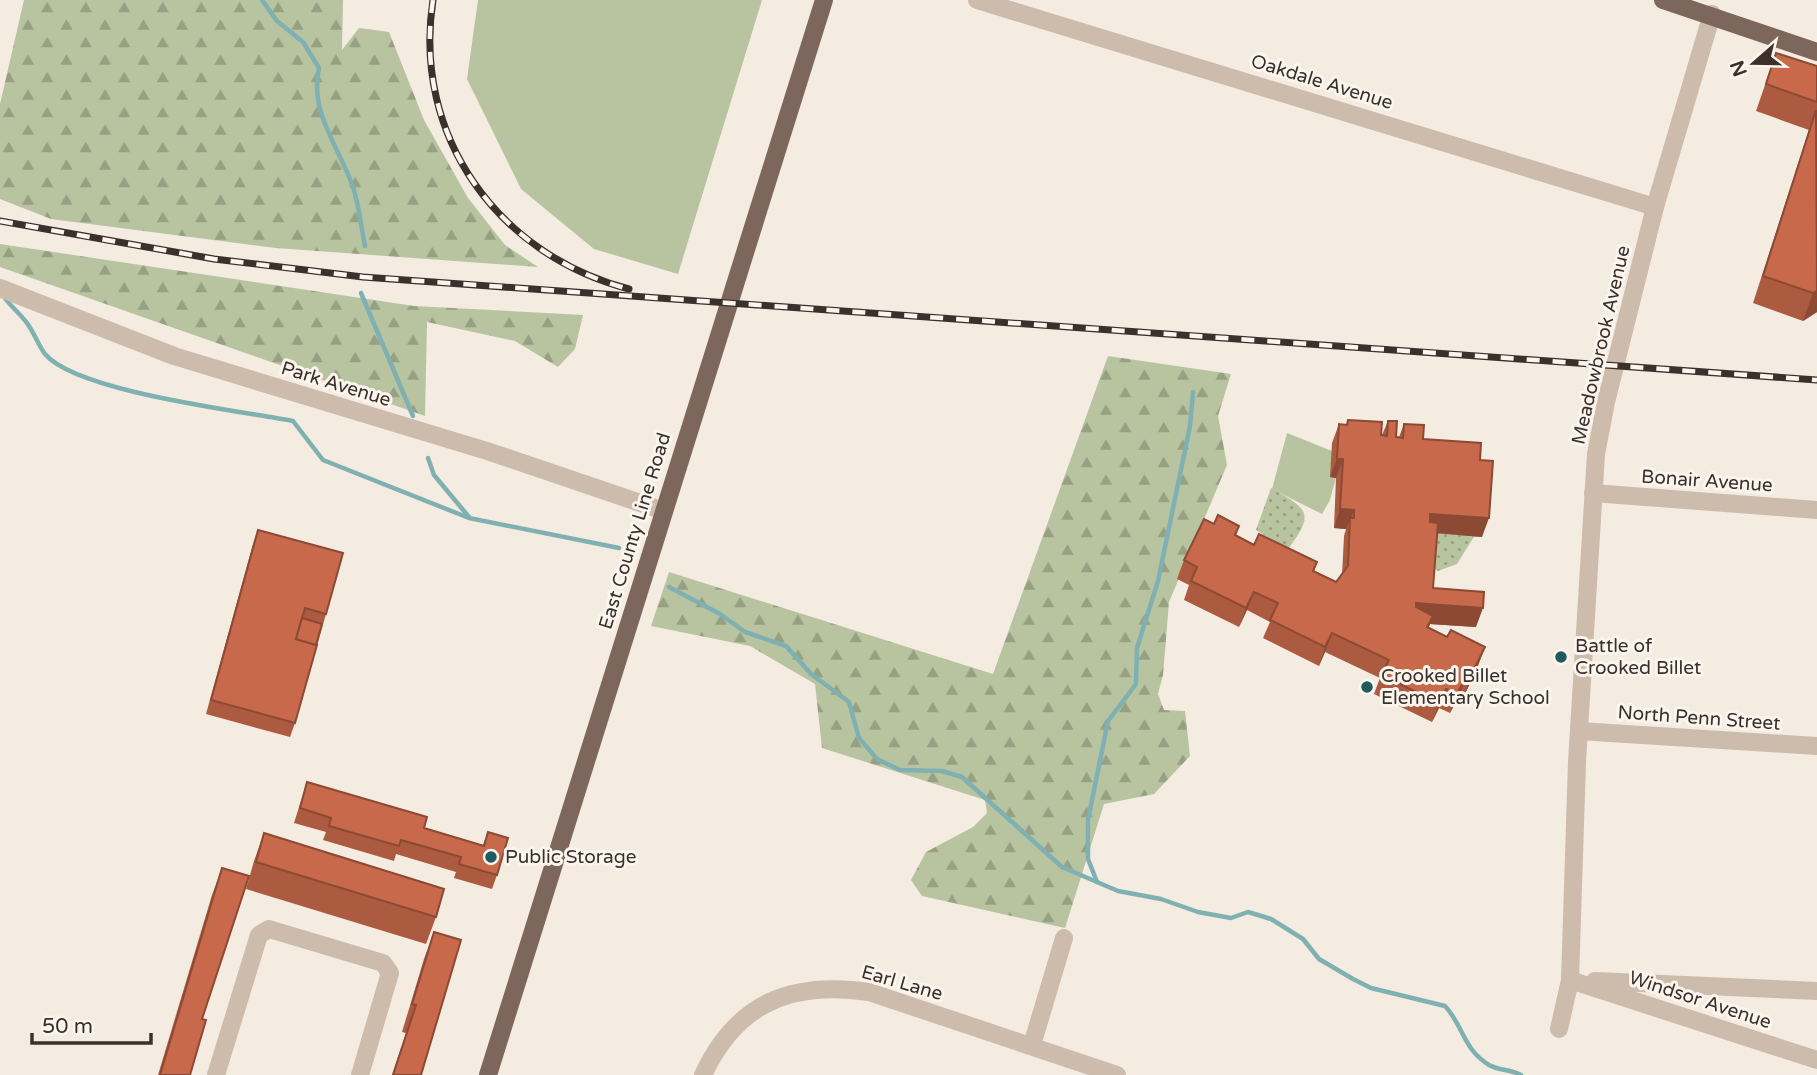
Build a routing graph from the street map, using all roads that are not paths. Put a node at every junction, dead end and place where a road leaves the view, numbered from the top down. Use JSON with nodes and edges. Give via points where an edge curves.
{"nodes":[{"id":1,"x":824,"y":0,"type":"edge"},
{"id":2,"x":976,"y":0,"type":"edge"},
{"id":3,"x":1663,"y":0,"type":"edge"},
{"id":4,"x":1712,"y":14,"type":"junction"},
{"id":5,"x":1817,"y":52,"type":"edge"},
{"id":6,"x":1655,"y":207,"type":"junction"},
{"id":7,"x":0,"y":288,"type":"edge"},
{"id":8,"x":1593,"y":493,"type":"junction"},
{"id":9,"x":1817,"y":510,"type":"edge"},
{"id":10,"x":663,"y":511,"type":"junction"},
{"id":11,"x":1579,"y":731,"type":"junction"},
{"id":12,"x":1817,"y":746,"type":"edge"},
{"id":13,"x":1064,"y":938,"type":"dead end"},
{"id":14,"x":1570,"y":980,"type":"junction"},
{"id":15,"x":1817,"y":991,"type":"edge"},
{"id":16,"x":1559,"y":1029,"type":"dead end"},
{"id":17,"x":1032,"y":1045,"type":"junction"},
{"id":18,"x":1817,"y":1060,"type":"edge"},
{"id":19,"x":216,"y":1075,"type":"edge"},
{"id":20,"x":360,"y":1075,"type":"edge"},
{"id":21,"x":488,"y":1075,"type":"edge"},
{"id":22,"x":703,"y":1075,"type":"edge"},
{"id":23,"x":1117,"y":1075,"type":"edge"}],
"edges":[{"from":1,"to":10,"type":"main road","name":"East County Line Road"},
{"from":2,"to":6,"type":"street","name":"Oakdale Avenue"},
{"from":3,"to":4,"type":"main road"},
{"from":4,"to":5,"type":"main road"},
{"from":4,"to":6,"type":"street","name":"Meadowbrook Avenue"},
{"from":6,"to":8,"type":"street","name":"Meadowbrook Avenue","via":[[1606,402]]},
{"from":7,"to":10,"type":"street","name":"Park Avenue","via":[[174,356],[487,451]]},
{"from":8,"to":9,"type":"street","name":"Bonair Avenue"},
{"from":8,"to":11,"type":"street","name":"Meadowbrook Avenue"},
{"from":10,"to":21,"type":"main road","name":"East County Line Road"},
{"from":11,"to":12,"type":"street","name":"North Penn Street"},
{"from":11,"to":14,"type":"street","name":"Meadowbrook Avenue"},
{"from":13,"to":17,"type":"street"},
{"from":14,"to":15,"type":"street"},
{"from":14,"to":16,"type":"street","name":"Meadowbrook Avenue"},
{"from":14,"to":18,"type":"street","name":"Windsor Avenue"},
{"from":17,"to":22,"type":"street","name":"Earl Lane","via":[[869,992],[832,987],[796,992],[764,1005],[735,1025]]},
{"from":17,"to":23,"type":"street","name":"Earl Lane"},
{"from":19,"to":20,"type":"street","via":[[259,935],[269,929],[383,963],[390,973]]}]}
